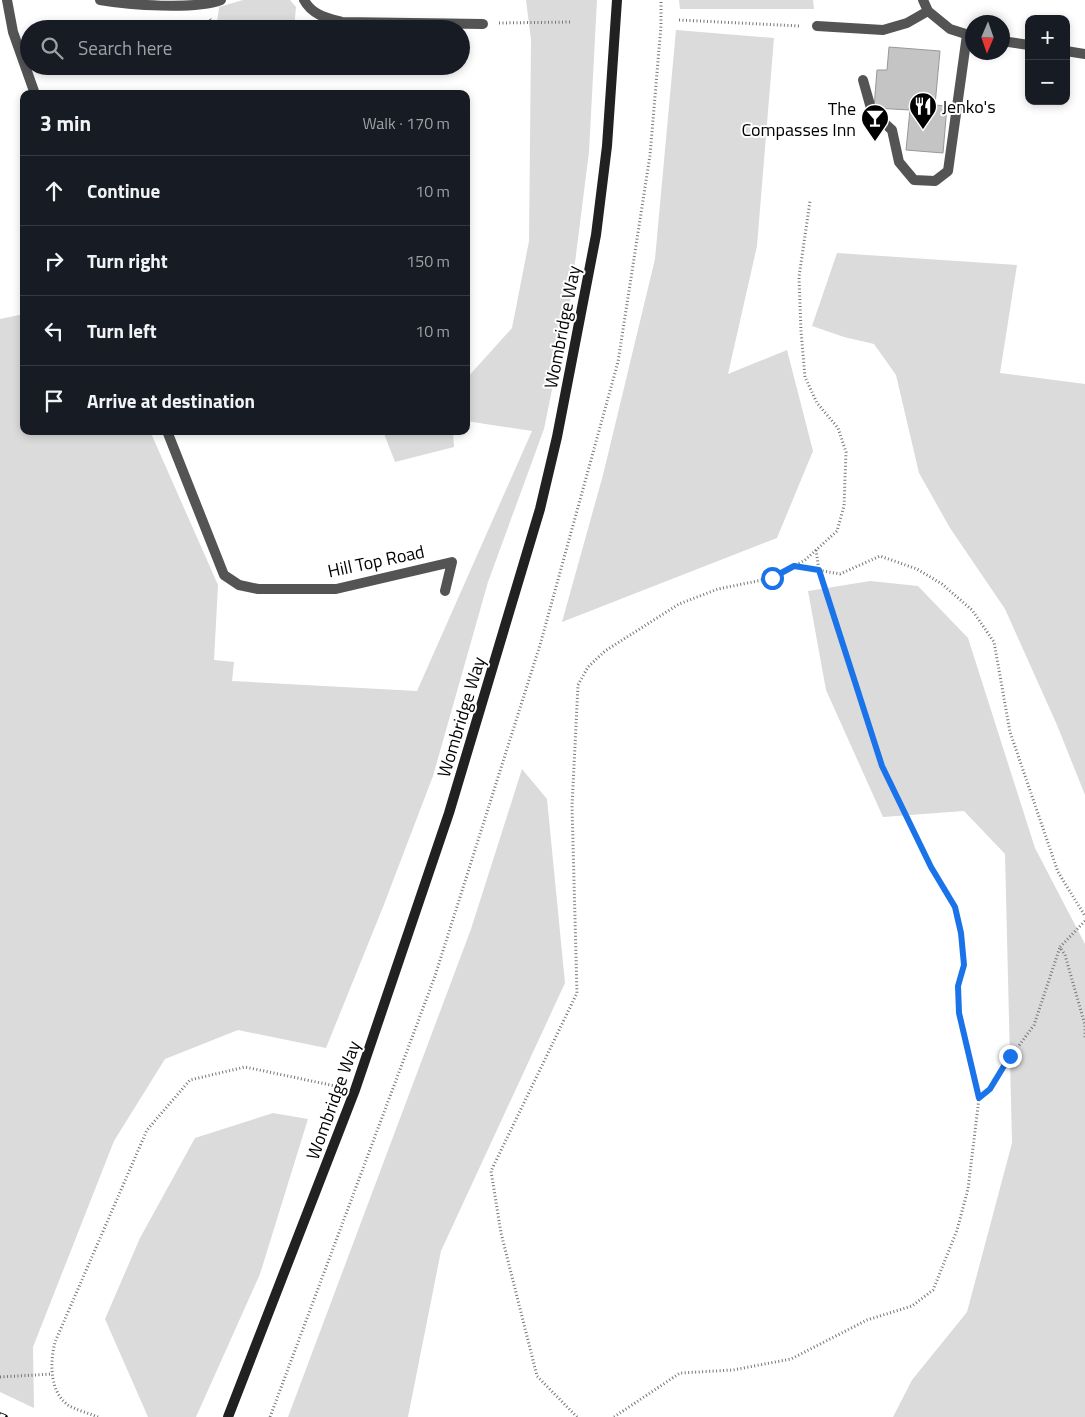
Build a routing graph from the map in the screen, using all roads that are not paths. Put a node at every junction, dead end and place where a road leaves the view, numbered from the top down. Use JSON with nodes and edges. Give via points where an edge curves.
{"nodes":[{"id":1,"x":7,"y":0,"type":"edge"},
{"id":2,"x":100,"y":0,"type":"edge"},
{"id":3,"x":221,"y":0,"type":"edge"},
{"id":4,"x":304,"y":0,"type":"edge"},
{"id":5,"x":617,"y":0,"type":"edge"},
{"id":6,"x":923,"y":0,"type":"edge"},
{"id":7,"x":928,"y":11,"type":"junction"},
{"id":8,"x":332,"y":20,"type":"edge"},
{"id":9,"x":470,"y":24,"type":"edge"},
{"id":10,"x":483,"y":24,"type":"road end"},
{"id":11,"x":817,"y":26,"type":"road end"},
{"id":12,"x":965,"y":34,"type":"edge"},
{"id":13,"x":1010,"y":42,"type":"edge"},
{"id":14,"x":1025,"y":44,"type":"edge"},
{"id":15,"x":20,"y":52,"type":"edge"},
{"id":16,"x":1070,"y":52,"type":"edge"},
{"id":17,"x":1085,"y":54,"type":"edge"},
{"id":18,"x":966,"y":60,"type":"edge"},
{"id":19,"x":28,"y":75,"type":"edge"},
{"id":20,"x":863,"y":80,"type":"dead end"},
{"id":21,"x":34,"y":90,"type":"edge"},
{"id":22,"x":168,"y":435,"type":"edge"},
{"id":23,"x":445,"y":591,"type":"dead end"},
{"id":24,"x":228,"y":1417,"type":"edge"}],
"edges":[{"from":1,"to":15,"type":"street"},
{"from":2,"to":3,"type":"street","via":[[130,5]]},
{"from":4,"to":8,"type":"street","via":[[323,18]]},
{"from":5,"to":24,"type":"main road","name":"Wombridge Way","via":[[608,146],[596,235],[540,509],[449,813],[355,1090]]},
{"from":6,"to":7,"type":"street"},
{"from":7,"to":11,"type":"street","via":[[907,23],[882,30]]},
{"from":7,"to":12,"type":"street","via":[[950,29]]},
{"from":9,"to":10,"type":"street"},
{"from":13,"to":14,"type":"street"},
{"from":16,"to":17,"type":"street"},
{"from":18,"to":20,"type":"street","via":[[948,171],[935,182],[914,180],[899,162],[892,130],[872,112]]},
{"from":19,"to":21,"type":"street"},
{"from":22,"to":23,"type":"street","name":"Hill Top Road","via":[[224,575],[238,585],[336,589],[452,562]]}]}
